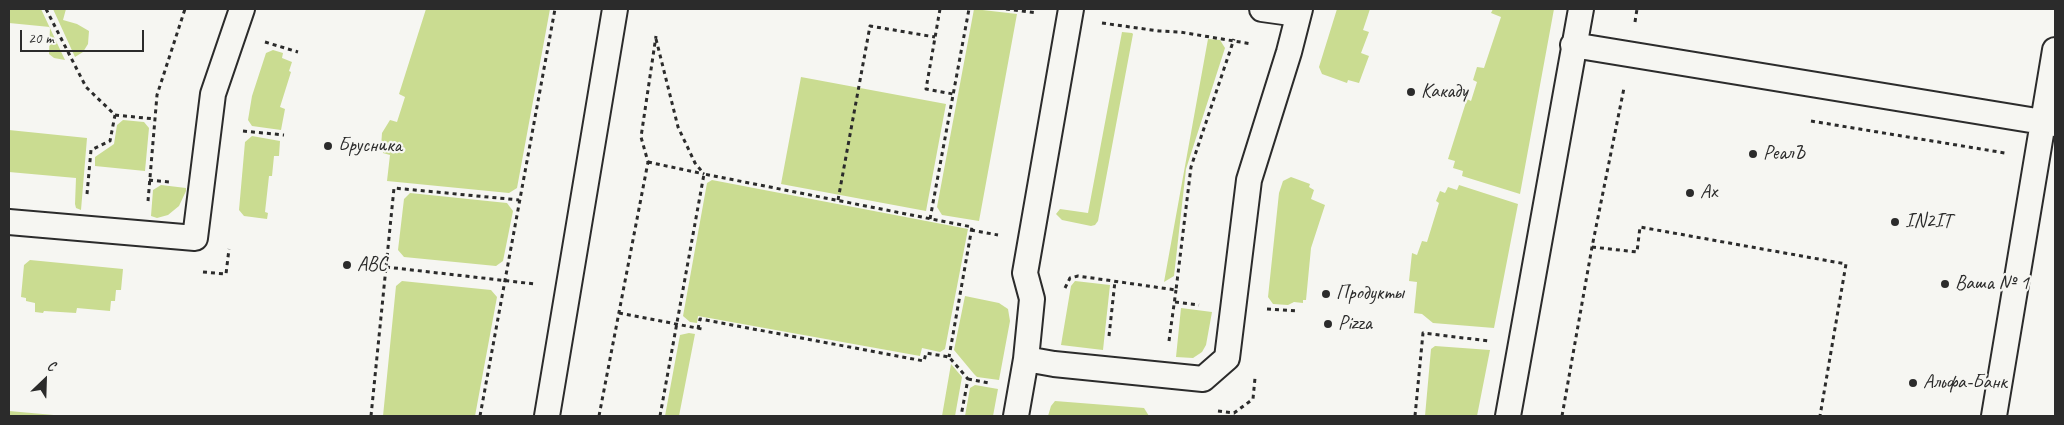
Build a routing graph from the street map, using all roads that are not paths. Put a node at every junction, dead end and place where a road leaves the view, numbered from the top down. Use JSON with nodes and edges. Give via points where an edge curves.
{"nodes":[{"id":1,"x":242,"y":9,"type":"edge"},
{"id":2,"x":615,"y":9,"type":"edge"},
{"id":3,"x":1262,"y":9,"type":"edge"},
{"id":4,"x":1581,"y":9,"type":"edge"},
{"id":5,"x":1299,"y":11,"type":"edge"},
{"id":6,"x":1070,"y":14,"type":"edge"},
{"id":7,"x":1573,"y":44,"type":"junction"},
{"id":8,"x":2055,"y":50,"type":"edge"},
{"id":9,"x":2049,"y":123,"type":"edge"},
{"id":10,"x":9,"y":222,"type":"edge"},
{"id":11,"x":1026,"y":359,"type":"junction"},
{"id":12,"x":546,"y":416,"type":"edge"},
{"id":13,"x":1016,"y":416,"type":"edge"},
{"id":14,"x":1508,"y":416,"type":"edge"},
{"id":15,"x":1994,"y":416,"type":"edge"}],
"edges":[{"from":1,"to":10,"type":"lane","via":[[213,94],[195,238]]},
{"from":2,"to":12,"type":"lane"},
{"from":3,"to":5,"type":"lane"},
{"from":4,"to":7,"type":"lane"},
{"from":5,"to":11,"type":"lane","via":[[1249,180],[1227,358],[1203,380]]},
{"from":6,"to":11,"type":"lane","via":[[1025,273],[1032,299]]},
{"from":7,"to":9,"type":"lane"},
{"from":7,"to":14,"type":"lane"},
{"from":8,"to":9,"type":"lane"},
{"from":9,"to":15,"type":"lane"},
{"from":11,"to":13,"type":"lane"}]}
